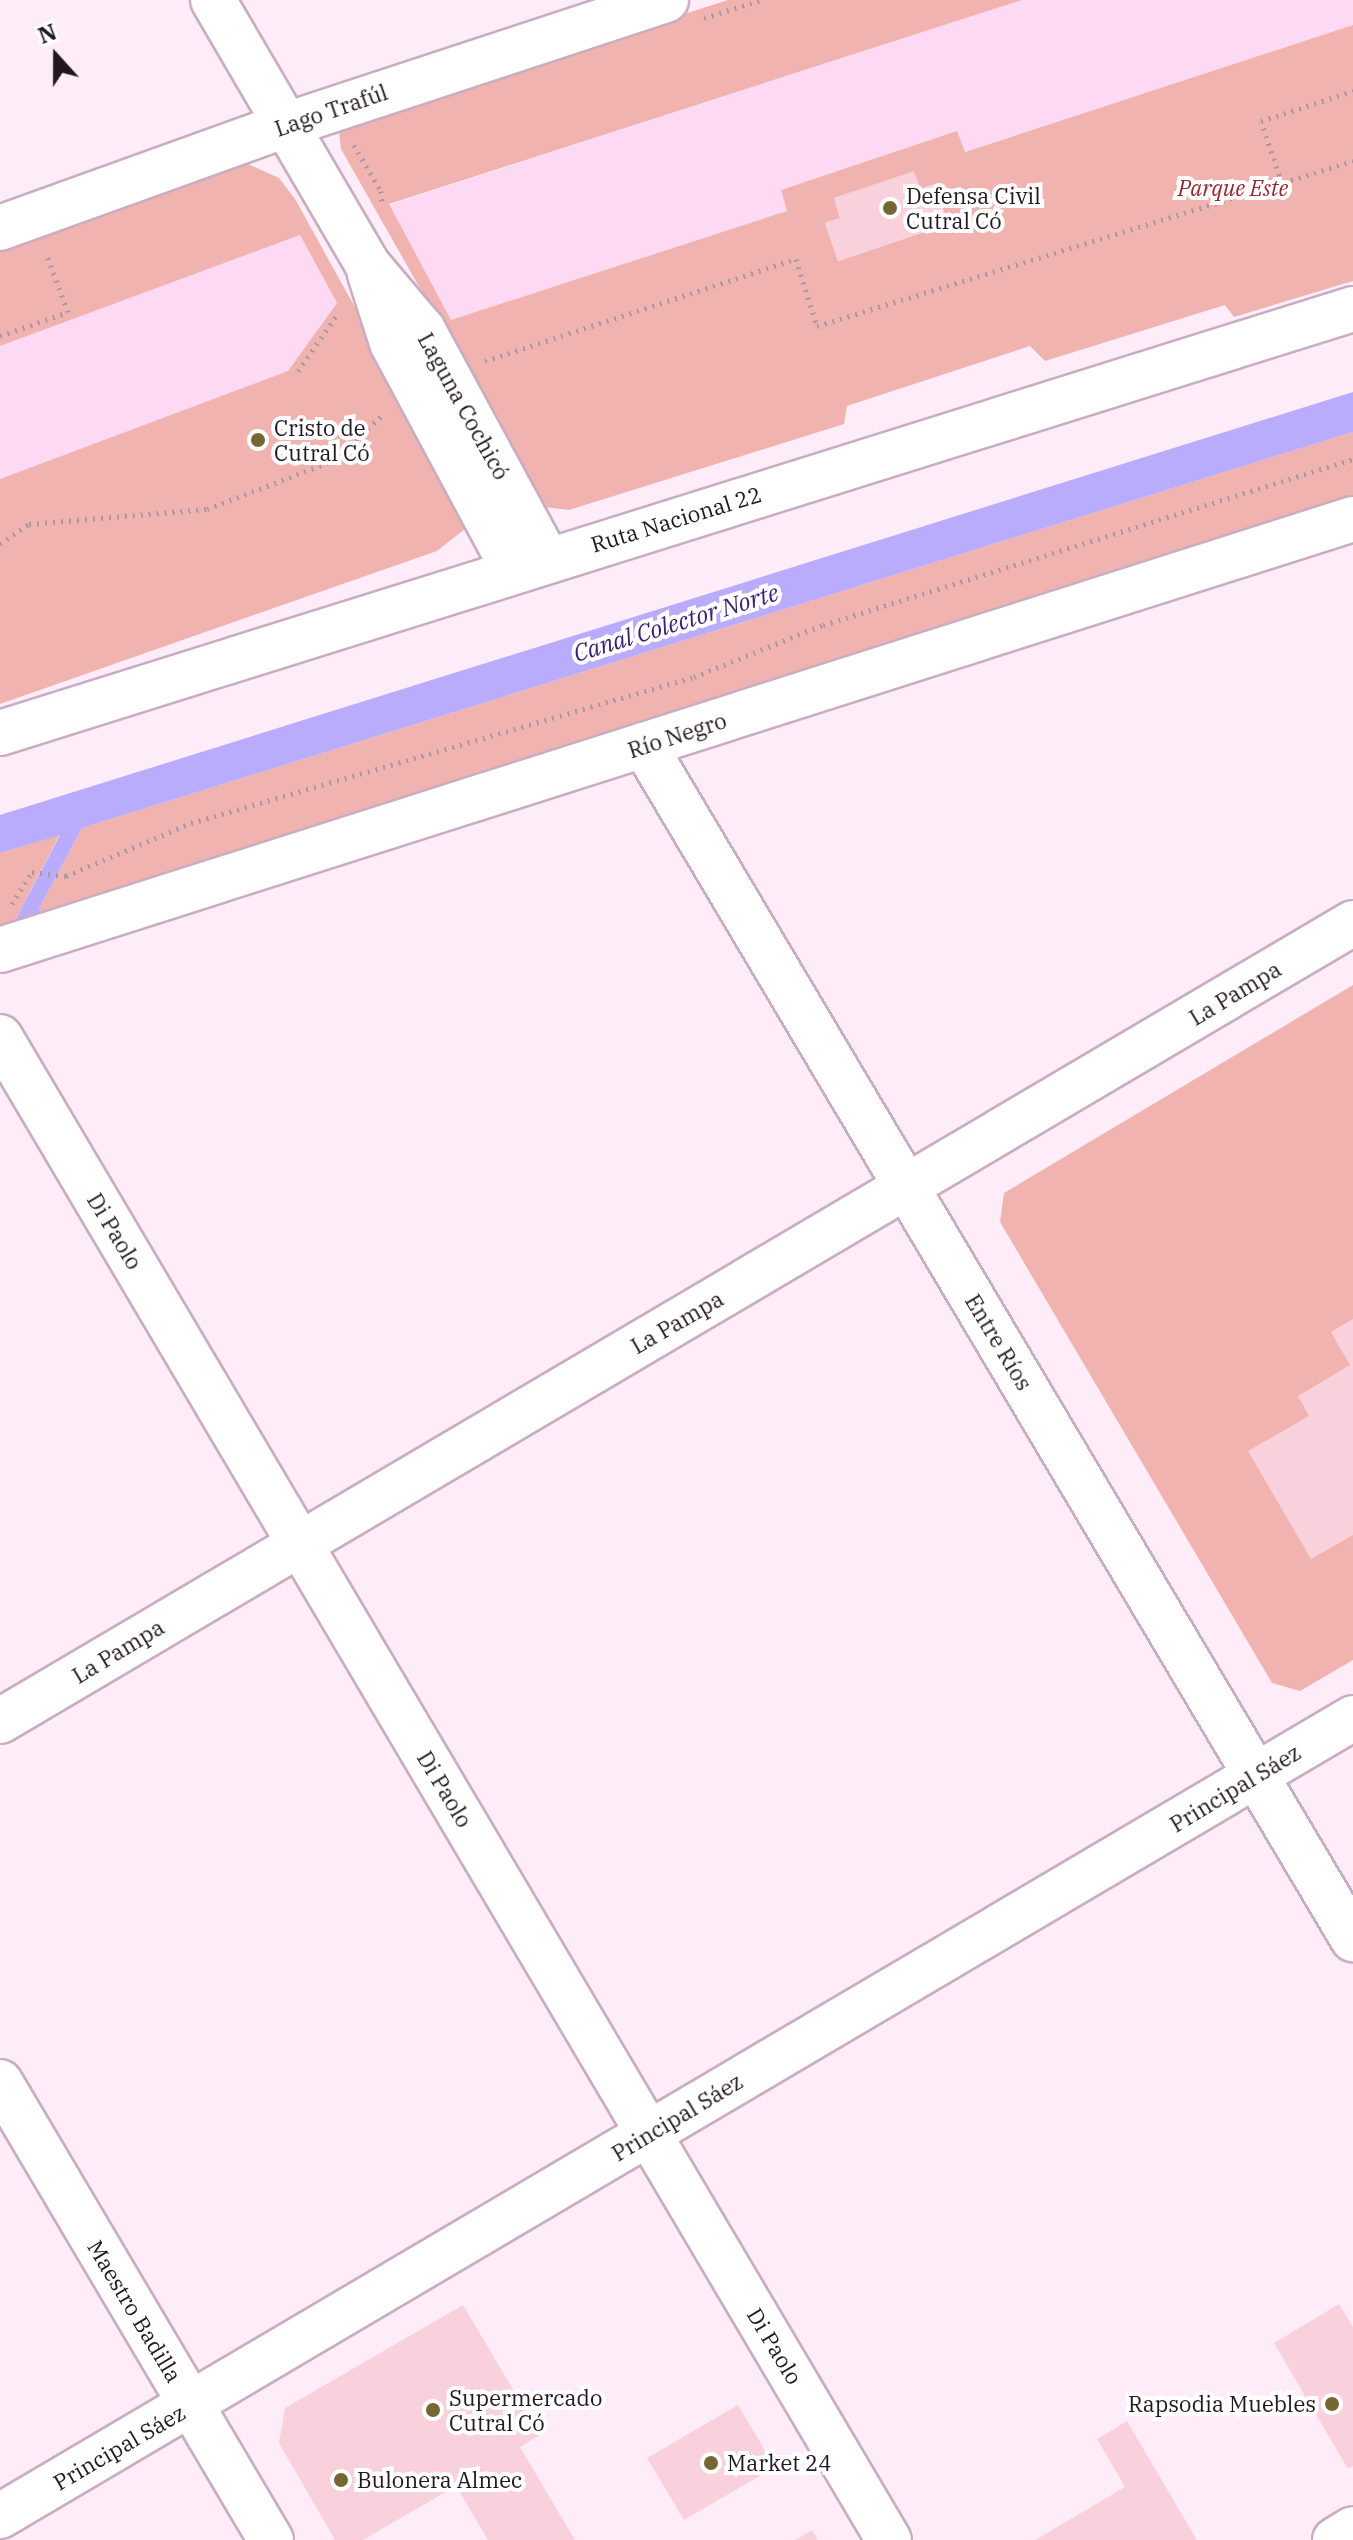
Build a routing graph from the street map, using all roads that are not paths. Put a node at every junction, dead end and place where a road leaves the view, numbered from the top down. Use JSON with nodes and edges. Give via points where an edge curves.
{"nodes":[{"id":1,"x":213,"y":0,"type":"edge"},
{"id":2,"x":683,"y":10,"type":"edge"},
{"id":3,"x":286,"y":125,"type":"junction"},
{"id":4,"x":0,"y":228,"type":"edge"},
{"id":5,"x":1353,"y":309,"type":"edge"},
{"id":6,"x":1347,"y":533,"type":"edge"},
{"id":7,"x":530,"y":564,"type":"junction"},
{"id":8,"x":0,"y":733,"type":"edge"},
{"id":9,"x":644,"y":745,"type":"junction"},
{"id":10,"x":1353,"y":923,"type":"edge"},
{"id":11,"x":4,"y":930,"type":"edge"},
{"id":12,"x":0,"y":1037,"type":"edge"},
{"id":13,"x":907,"y":1187,"type":"junction"},
{"id":14,"x":300,"y":1544,"type":"junction"},
{"id":15,"x":1353,"y":1718,"type":"edge"},
{"id":16,"x":0,"y":1721,"type":"edge"},
{"id":17,"x":1256,"y":1776,"type":"junction"},
{"id":18,"x":1353,"y":1939,"type":"edge"},
{"id":19,"x":0,"y":2082,"type":"edge"},
{"id":20,"x":649,"y":2134,"type":"junction"},
{"id":21,"x":191,"y":2404,"type":"junction"},
{"id":22,"x":0,"y":2516,"type":"edge"},
{"id":23,"x":1353,"y":2529,"type":"edge"},
{"id":24,"x":271,"y":2540,"type":"edge"},
{"id":25,"x":889,"y":2540,"type":"edge"},
{"id":26,"x":1335,"y":2540,"type":"edge"}],
"edges":[{"from":1,"to":3,"type":"main road","name":"Laguna Cochicó"},
{"from":2,"to":3,"type":"main road","name":"Lago Trafúl"},
{"from":3,"to":4,"type":"main road","name":"Lago Trafúl"},
{"from":3,"to":7,"type":"main road","name":"Laguna Cochicó","via":[[367,264],[392,343]]},
{"from":5,"to":7,"type":"main road","name":"Ruta Nacional 22"},
{"from":6,"to":9,"type":"main road","name":"Río Negro"},
{"from":7,"to":8,"type":"main road","name":"Ruta Nacional 22"},
{"from":9,"to":11,"type":"main road","name":"Río Negro"},
{"from":9,"to":13,"type":"main road","name":"Entre Ríos"},
{"from":10,"to":13,"type":"main road","name":"La Pampa"},
{"from":12,"to":14,"type":"main road","name":"Di Paolo"},
{"from":13,"to":14,"type":"main road","name":"La Pampa"},
{"from":13,"to":17,"type":"main road","name":"Entre Ríos"},
{"from":14,"to":16,"type":"main road","name":"La Pampa"},
{"from":14,"to":20,"type":"main road","name":"Di Paolo"},
{"from":15,"to":17,"type":"main road","name":"Principal Sáez"},
{"from":17,"to":18,"type":"main road","name":"Entre Ríos"},
{"from":17,"to":20,"type":"main road","name":"Principal Sáez"},
{"from":19,"to":21,"type":"main road","name":"Maestro Badilla"},
{"from":20,"to":21,"type":"main road","name":"Principal Sáez"},
{"from":20,"to":25,"type":"main road","name":"Di Paolo"},
{"from":21,"to":22,"type":"main road","name":"Principal Sáez"},
{"from":21,"to":24,"type":"main road","name":"Maestro Badilla"},
{"from":23,"to":26,"type":"main road"}]}
